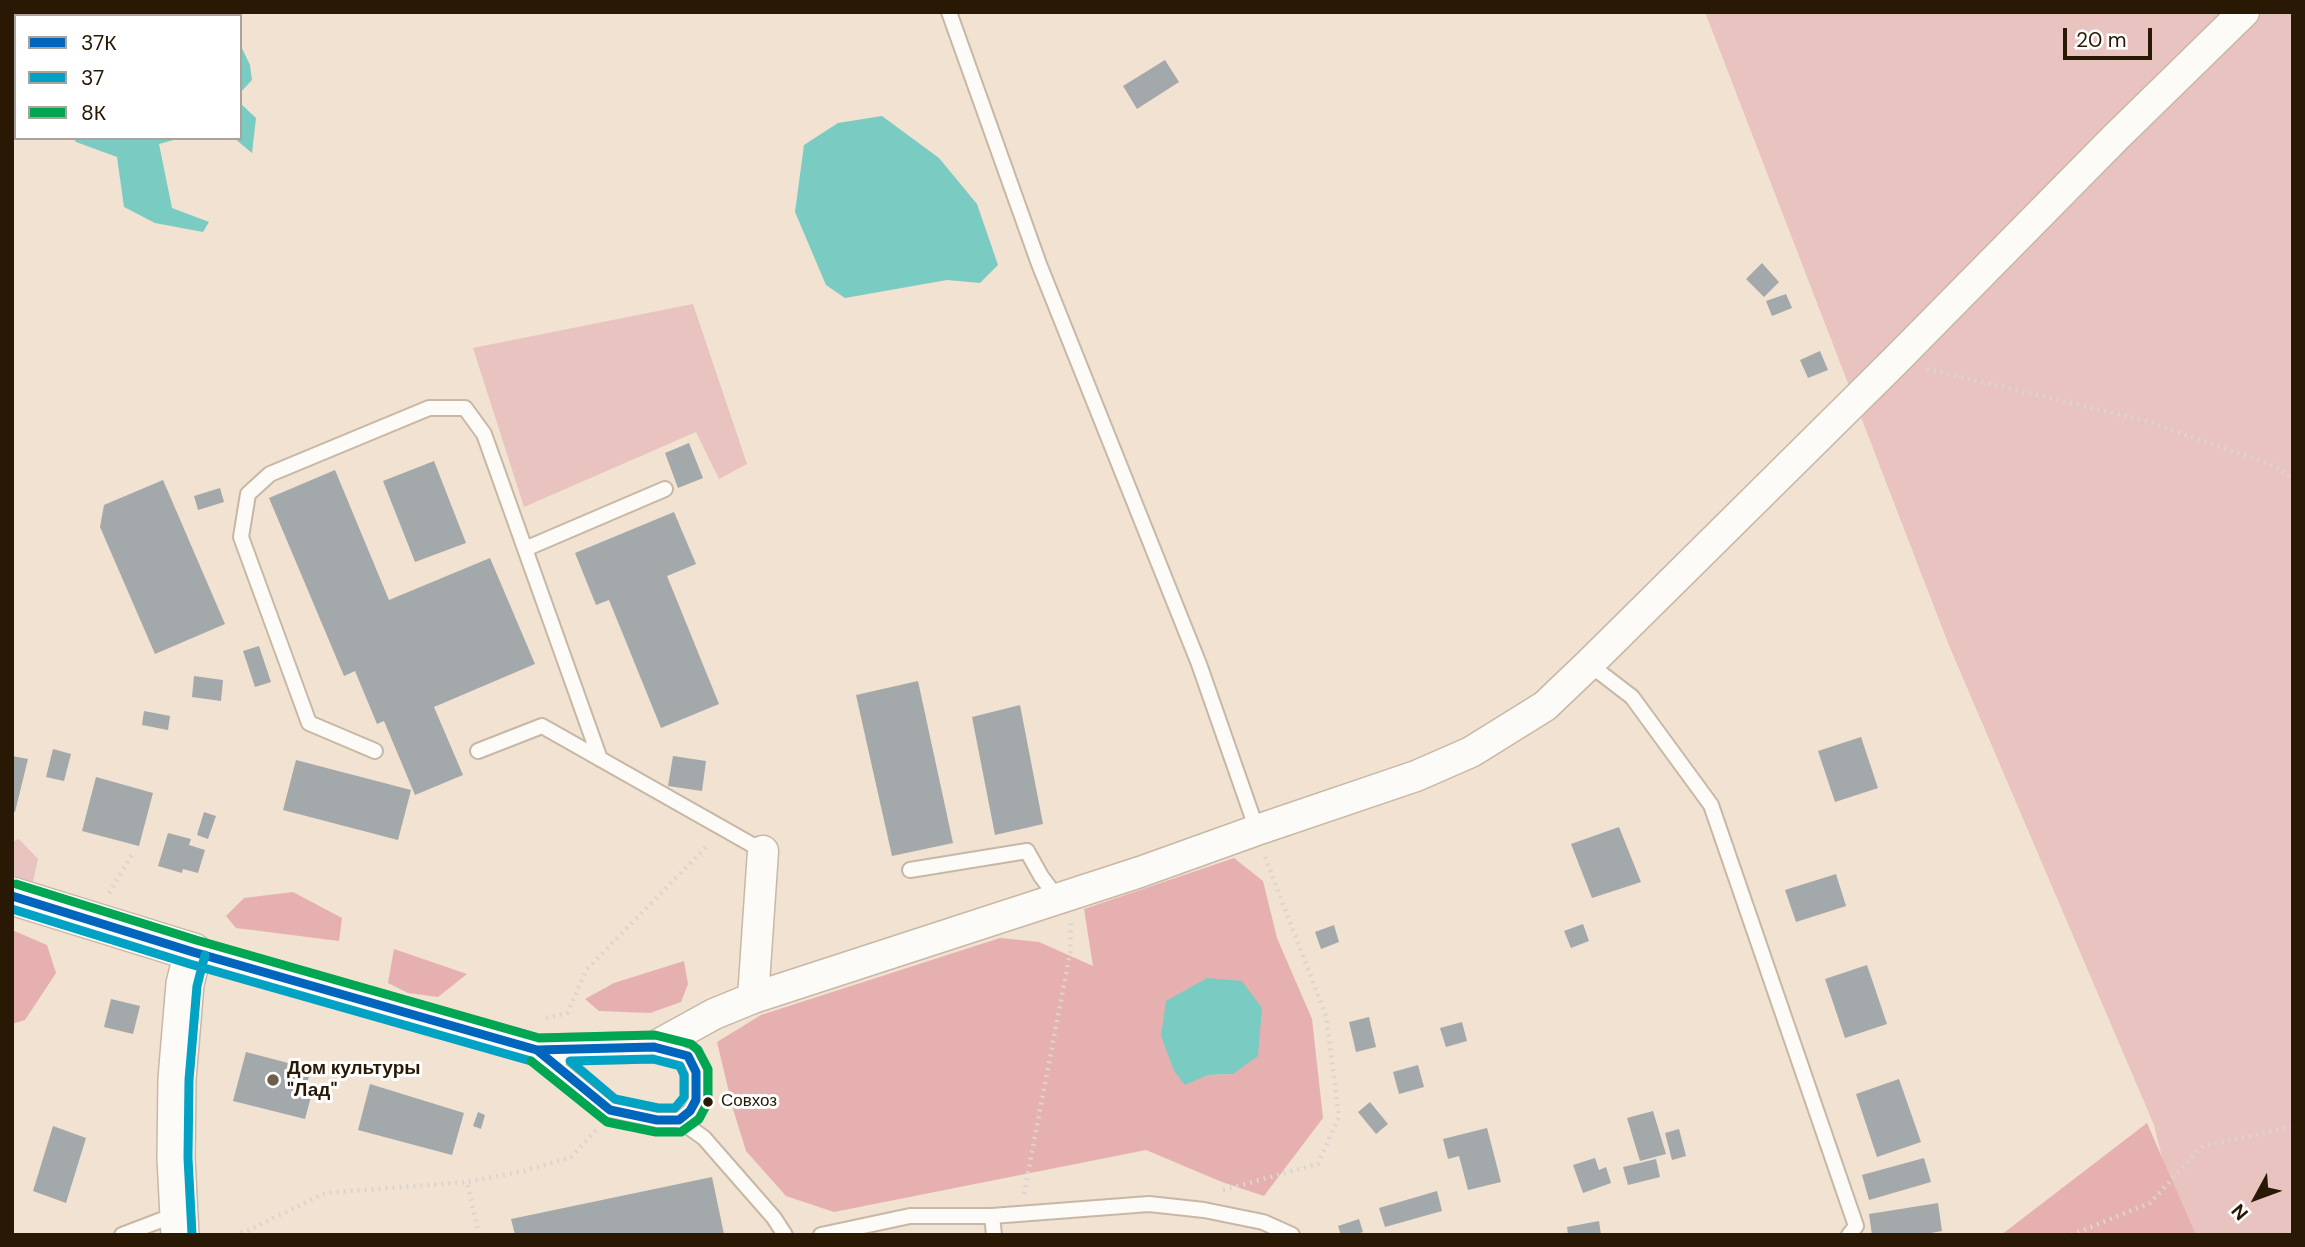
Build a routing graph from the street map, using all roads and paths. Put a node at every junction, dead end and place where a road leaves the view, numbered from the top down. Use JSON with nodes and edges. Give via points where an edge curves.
{"nodes":[{"id":1,"x":949,"y":12,"type":"edge"},
{"id":2,"x":2244,"y":12,"type":"edge"},
{"id":3,"x":1895,"y":361,"type":"junction"},
{"id":4,"x":2293,"y":480,"type":"edge"},
{"id":5,"x":665,"y":489,"type":"dead end"},
{"id":6,"x":525,"y":549,"type":"junction"},
{"id":7,"x":1589,"y":664,"type":"junction"},
{"id":8,"x":375,"y":751,"type":"dead end"},
{"id":9,"x":478,"y":751,"type":"dead end"},
{"id":10,"x":600,"y":759,"type":"junction"},
{"id":11,"x":1257,"y":830,"type":"junction"},
{"id":12,"x":731,"y":832,"type":"junction"},
{"id":13,"x":763,"y":851,"type":"joint"},
{"id":14,"x":133,"y":853,"type":"dead end"},
{"id":15,"x":910,"y":870,"type":"dead end"},
{"id":16,"x":12,"y":896,"type":"edge"},
{"id":17,"x":1065,"y":897,"type":"junction"},
{"id":18,"x":95,"y":922,"type":"junction"},
{"id":19,"x":193,"y":952,"type":"junction"},
{"id":20,"x":753,"y":998,"type":"junction"},
{"id":21,"x":527,"y":1047,"type":"junction"},
{"id":22,"x":654,"y":1047,"type":"junction"},
{"id":23,"x":610,"y":1110,"type":"junction"},
{"id":24,"x":679,"y":1120,"type":"junction"},
{"id":25,"x":2293,"y":1127,"type":"edge"},
{"id":26,"x":467,"y":1182,"type":"junction"},
{"id":27,"x":1204,"y":1210,"type":"junction"},
{"id":28,"x":1020,"y":1214,"type":"junction"},
{"id":29,"x":992,"y":1216,"type":"junction"},
{"id":30,"x":179,"y":1224,"type":"edge"},
{"id":31,"x":122,"y":1235,"type":"edge"},
{"id":32,"x":234,"y":1235,"type":"edge"},
{"id":33,"x":479,"y":1235,"type":"edge"},
{"id":34,"x":785,"y":1235,"type":"edge"},
{"id":35,"x":821,"y":1235,"type":"edge"},
{"id":36,"x":994,"y":1235,"type":"edge"},
{"id":37,"x":1292,"y":1235,"type":"edge"},
{"id":38,"x":1849,"y":1235,"type":"edge"},
{"id":39,"x":2071,"y":1235,"type":"edge"}],
"edges":[{"from":1,"to":11,"type":"lane","via":[[1040,264],[1199,664]]},
{"from":2,"to":3,"type":"street"},
{"from":3,"to":4,"type":"path","via":[[2143,420],[2275,466]]},
{"from":3,"to":7,"type":"street"},
{"from":5,"to":6,"type":"lane"},
{"from":6,"to":8,"type":"lane","via":[[484,434],[465,408],[429,408],[270,474],[248,494],[241,537],[309,723]]},
{"from":6,"to":10,"type":"lane"},
{"from":7,"to":11,"type":"street","via":[[1545,706],[1471,752],[1416,776]]},
{"from":7,"to":38,"type":"lane","via":[[1632,696],[1711,805],[1856,1226]]},
{"from":9,"to":10,"type":"lane","via":[[542,726]]},
{"from":10,"to":12,"type":"lane"},
{"from":11,"to":17,"type":"street"},
{"from":11,"to":27,"type":"path","via":[[1326,1016],[1339,1116],[1318,1164],[1219,1191]]},
{"from":12,"to":13,"type":"lane"},
{"from":12,"to":21,"type":"path","via":[[706,846],[587,970],[567,1013],[524,1023]]},
{"from":13,"to":20,"type":"street"},
{"from":14,"to":18,"type":"path"},
{"from":15,"to":17,"type":"lane","via":[[1027,851],[1041,876]]},
{"from":16,"to":18,"type":"street"},
{"from":17,"to":20,"type":"street"},
{"from":17,"to":28,"type":"path","via":[[1070,953]]},
{"from":18,"to":19,"type":"street"},
{"from":19,"to":21,"type":"street"},
{"from":19,"to":30,"type":"street","via":[[185,984],[177,1079]]},
{"from":20,"to":22,"type":"street"},
{"from":21,"to":22,"type":"street"},
{"from":21,"to":23,"type":"lane"},
{"from":22,"to":24,"type":"lane","via":[[688,1055],[696,1072],[696,1100]]},
{"from":23,"to":24,"type":"lane"},
{"from":23,"to":26,"type":"path","via":[[571,1157]]},
{"from":24,"to":34,"type":"lane","via":[[704,1138]]},
{"from":25,"to":39,"type":"path","via":[[2203,1146],[2150,1203]]},
{"from":26,"to":32,"type":"path","via":[[325,1193]]},
{"from":26,"to":33,"type":"path"},
{"from":27,"to":28,"type":"lane","via":[[1149,1204]]},
{"from":27,"to":37,"type":"lane","via":[[1264,1222]]},
{"from":28,"to":29,"type":"lane"},
{"from":29,"to":35,"type":"lane","via":[[910,1216]]},
{"from":29,"to":36,"type":"lane"},
{"from":30,"to":31,"type":"lane"}]}
